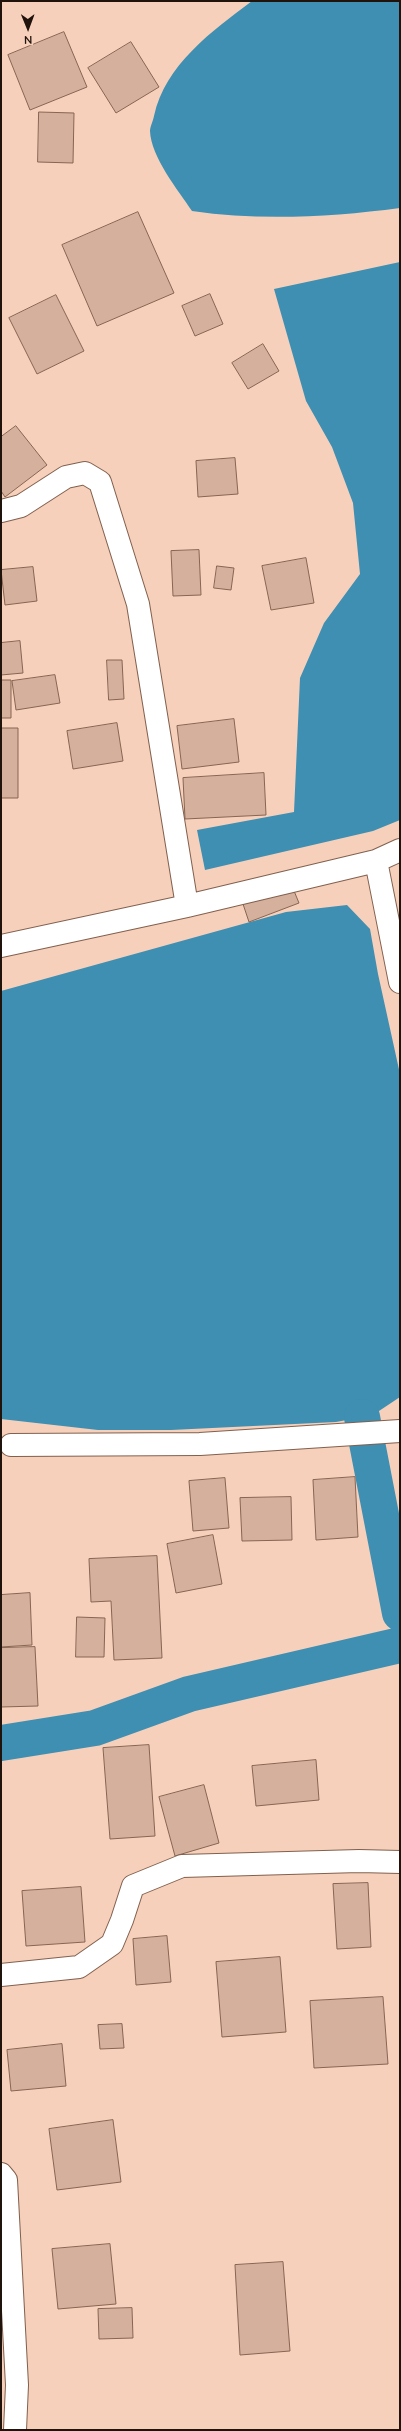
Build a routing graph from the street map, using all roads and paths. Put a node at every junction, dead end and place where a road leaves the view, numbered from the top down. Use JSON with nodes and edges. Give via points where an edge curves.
{"nodes":[{"id":1,"x":1,"y":511,"type":"edge"},
{"id":2,"x":400,"y":850,"type":"edge"},
{"id":3,"x":376,"y":861,"type":"junction"},
{"id":4,"x":186,"y":906,"type":"junction"},
{"id":5,"x":1,"y":946,"type":"edge"},
{"id":6,"x":400,"y":982,"type":"edge"},
{"id":7,"x":391,"y":1431,"type":"edge"},
{"id":8,"x":11,"y":1445,"type":"dead end"},
{"id":9,"x":400,"y":1862,"type":"edge"},
{"id":10,"x":1,"y":1975,"type":"edge"},
{"id":11,"x":1,"y":2174,"type":"edge"},
{"id":12,"x":15,"y":2430,"type":"edge"}],
"edges":[{"from":1,"to":4,"type":"street","via":[[21,506],[66,476],[85,473],[100,482],[138,604]]},
{"from":2,"to":3,"type":"street"},
{"from":3,"to":4,"type":"street"},
{"from":3,"to":6,"type":"street"},
{"from":4,"to":5,"type":"street"},
{"from":7,"to":8,"type":"street","via":[[200,1444]]},
{"from":9,"to":10,"type":"street","via":[[182,1866],[133,1886],[112,1944],[79,1967]]},
{"from":11,"to":12,"type":"street","via":[[6,2180],[17,2385]]}]}
